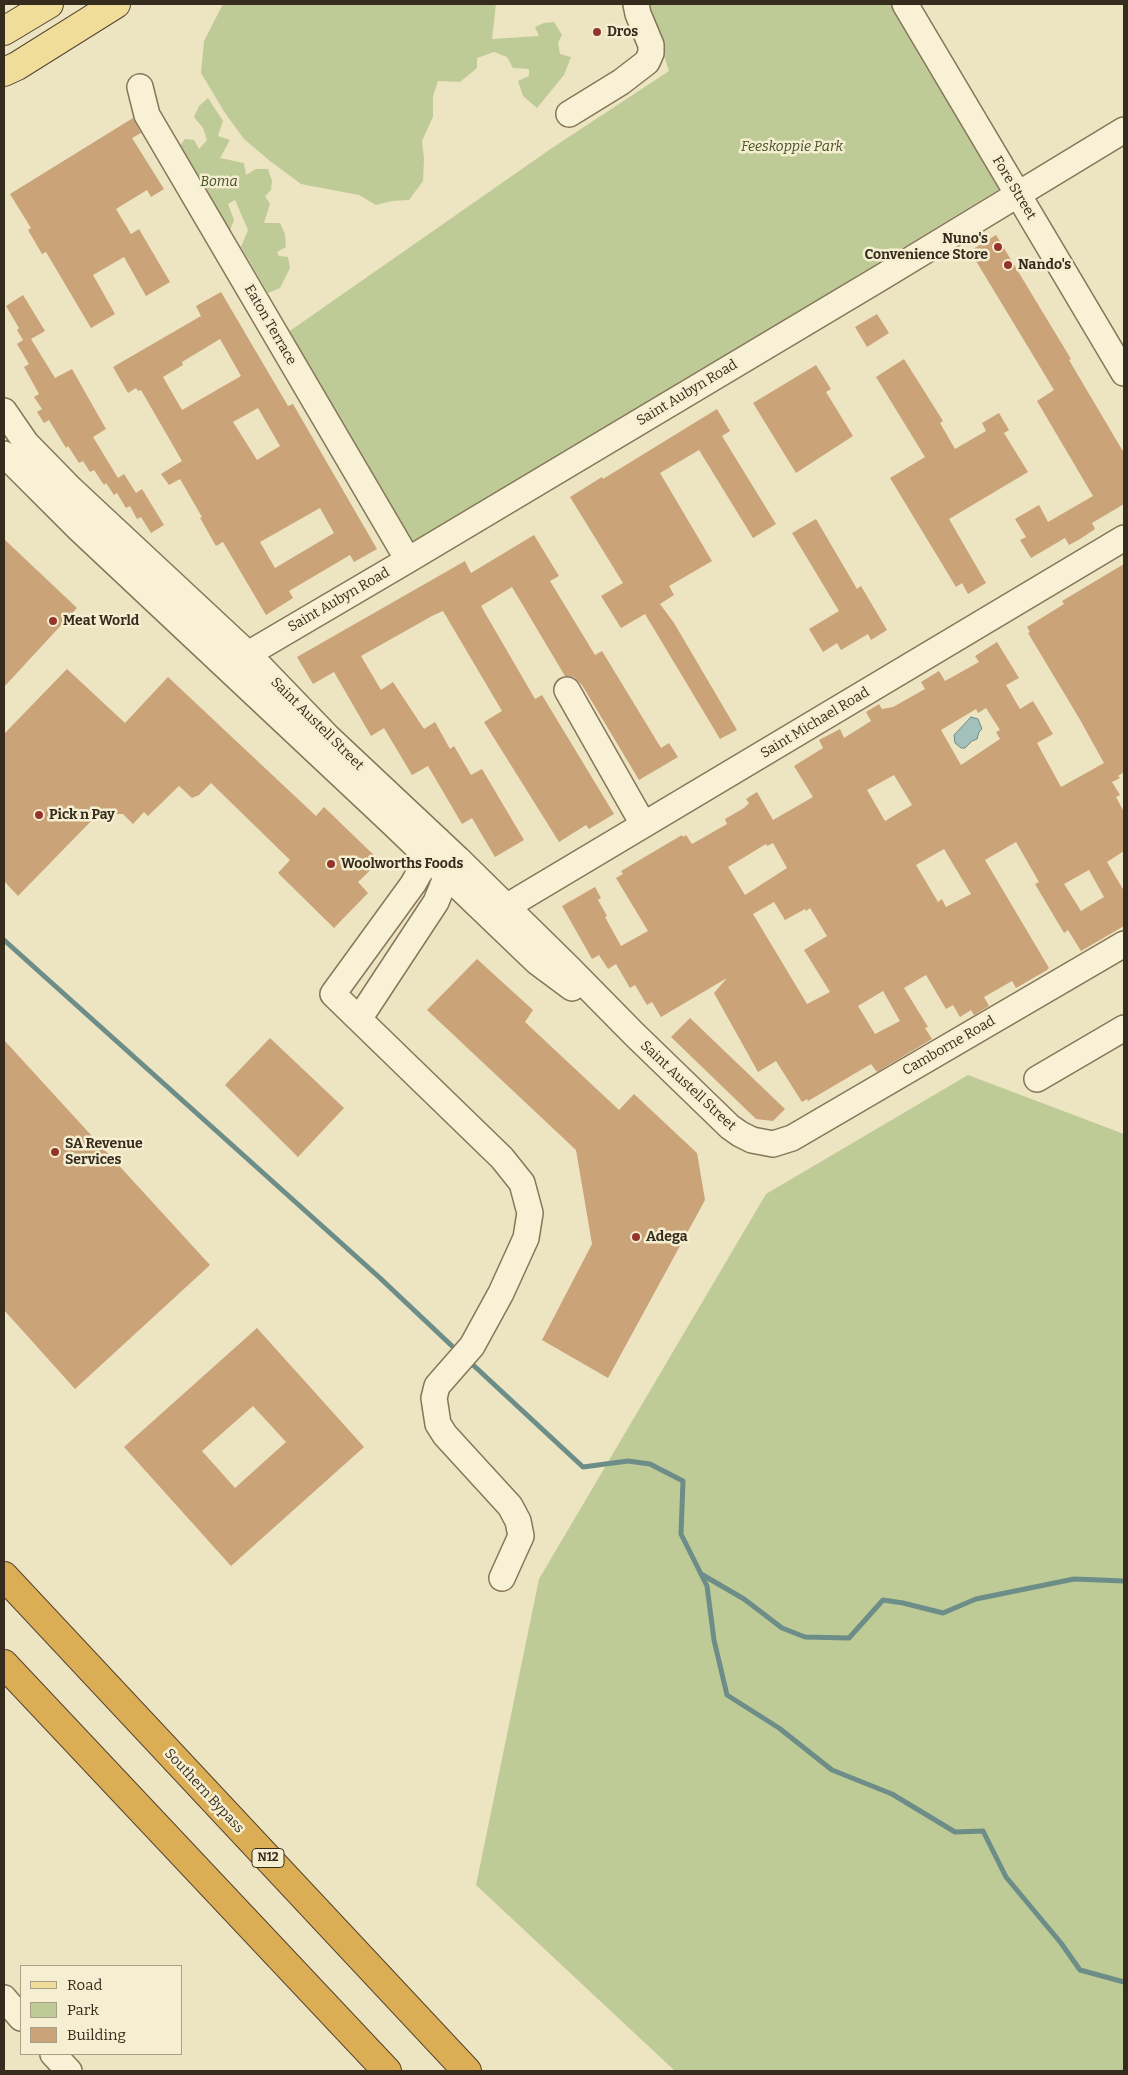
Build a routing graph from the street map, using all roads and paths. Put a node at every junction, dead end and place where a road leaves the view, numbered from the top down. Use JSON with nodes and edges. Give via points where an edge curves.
{"nodes":[{"id":1,"x":48,"y":4,"type":"edge"},
{"id":2,"x":116,"y":4,"type":"edge"},
{"id":3,"x":905,"y":4,"type":"edge"},
{"id":4,"x":643,"y":7,"type":"edge"},
{"id":5,"x":4,"y":31,"type":"edge"},
{"id":6,"x":4,"y":72,"type":"edge"},
{"id":7,"x":140,"y":87,"type":"dead end"},
{"id":8,"x":568,"y":114,"type":"dead end"},
{"id":9,"x":1124,"y":130,"type":"edge"},
{"id":10,"x":1018,"y":194,"type":"junction"},
{"id":11,"x":1124,"y":373,"type":"edge"},
{"id":12,"x":4,"y":411,"type":"edge"},
{"id":13,"x":4,"y":454,"type":"edge"},
{"id":14,"x":1124,"y":538,"type":"edge"},
{"id":15,"x":408,"y":560,"type":"junction"},
{"id":16,"x":248,"y":654,"type":"junction"},
{"id":17,"x":567,"y":690,"type":"dead end"},
{"id":18,"x":390,"y":821,"type":"junction"},
{"id":19,"x":643,"y":824,"type":"junction"},
{"id":20,"x":433,"y":849,"type":"junction"},
{"id":21,"x":452,"y":867,"type":"junction"},
{"id":22,"x":436,"y":902,"type":"junction"},
{"id":23,"x":396,"y":907,"type":"junction"},
{"id":24,"x":497,"y":910,"type":"junction"},
{"id":25,"x":1124,"y":944,"type":"edge"},
{"id":26,"x":359,"y":1019,"type":"junction"},
{"id":27,"x":1124,"y":1028,"type":"edge"},
{"id":28,"x":1037,"y":1079,"type":"dead end"},
{"id":29,"x":773,"y":1144,"type":"joint"},
{"id":30,"x":4,"y":1576,"type":"edge"},
{"id":31,"x":502,"y":1578,"type":"dead end"},
{"id":32,"x":4,"y":1664,"type":"edge"},
{"id":33,"x":4,"y":1998,"type":"edge"},
{"id":34,"x":20,"y":2017,"type":"edge"},
{"id":35,"x":55,"y":2055,"type":"edge"},
{"id":36,"x":69,"y":2071,"type":"edge"},
{"id":37,"x":387,"y":2071,"type":"edge"},
{"id":38,"x":466,"y":2071,"type":"edge"}],
"edges":[{"from":1,"to":5,"type":"main road"},
{"from":2,"to":6,"type":"main road"},
{"from":3,"to":10,"type":"street","name":"Fore Street"},
{"from":4,"to":8,"type":"street","via":[[652,53],[647,62]]},
{"from":7,"to":15,"type":"street","name":"Eaton Terrace","via":[[147,115]]},
{"from":9,"to":10,"type":"street","name":"Saint Aubyn Road"},
{"from":10,"to":11,"type":"street","name":"Fore Street"},
{"from":10,"to":15,"type":"street","name":"Saint Aubyn Road"},
{"from":12,"to":16,"type":"street","name":"Saint Austell Street","via":[[26,443],[71,489]]},
{"from":13,"to":18,"type":"street","name":"Saint Austell Street","via":[[79,529]]},
{"from":14,"to":19,"type":"street","name":"Saint Michael Road"},
{"from":15,"to":16,"type":"street","name":"Saint Aubyn Road"},
{"from":16,"to":20,"type":"street","name":"Saint Austell Street"},
{"from":17,"to":19,"type":"street"},
{"from":18,"to":20,"type":"street","name":"Saint Austell Street"},
{"from":18,"to":23,"type":"street","via":[[404,837],[413,860],[411,873]]},
{"from":19,"to":24,"type":"street","name":"Saint Michael Road"},
{"from":20,"to":21,"type":"street","name":"Saint Austell Street"},
{"from":20,"to":23,"type":"street"},
{"from":21,"to":22,"type":"street"},
{"from":21,"to":24,"type":"street","name":"Saint Austell Street"},
{"from":22,"to":24,"type":"street","via":[[454,896]]},
{"from":22,"to":26,"type":"street"},
{"from":23,"to":26,"type":"street","via":[[333,994]]},
{"from":24,"to":29,"type":"street","name":"Saint Austell Street","via":[[570,968],[730,1127],[752,1140]]},
{"from":25,"to":29,"type":"street","name":"Camborne Road","via":[[792,1138]]},
{"from":26,"to":31,"type":"street","via":[[502,1158],[522,1183],[530,1213],[526,1238],[501,1293],[472,1346],[437,1386],[434,1398],[438,1424],[460,1453],[510,1506],[518,1521],[521,1536]]},
{"from":27,"to":28,"type":"street"},
{"from":30,"to":38,"type":"highway","name":"Southern Bypass","number":"N12"},
{"from":32,"to":37,"type":"highway"},
{"from":33,"to":34,"type":"street"},
{"from":35,"to":36,"type":"street"}]}
